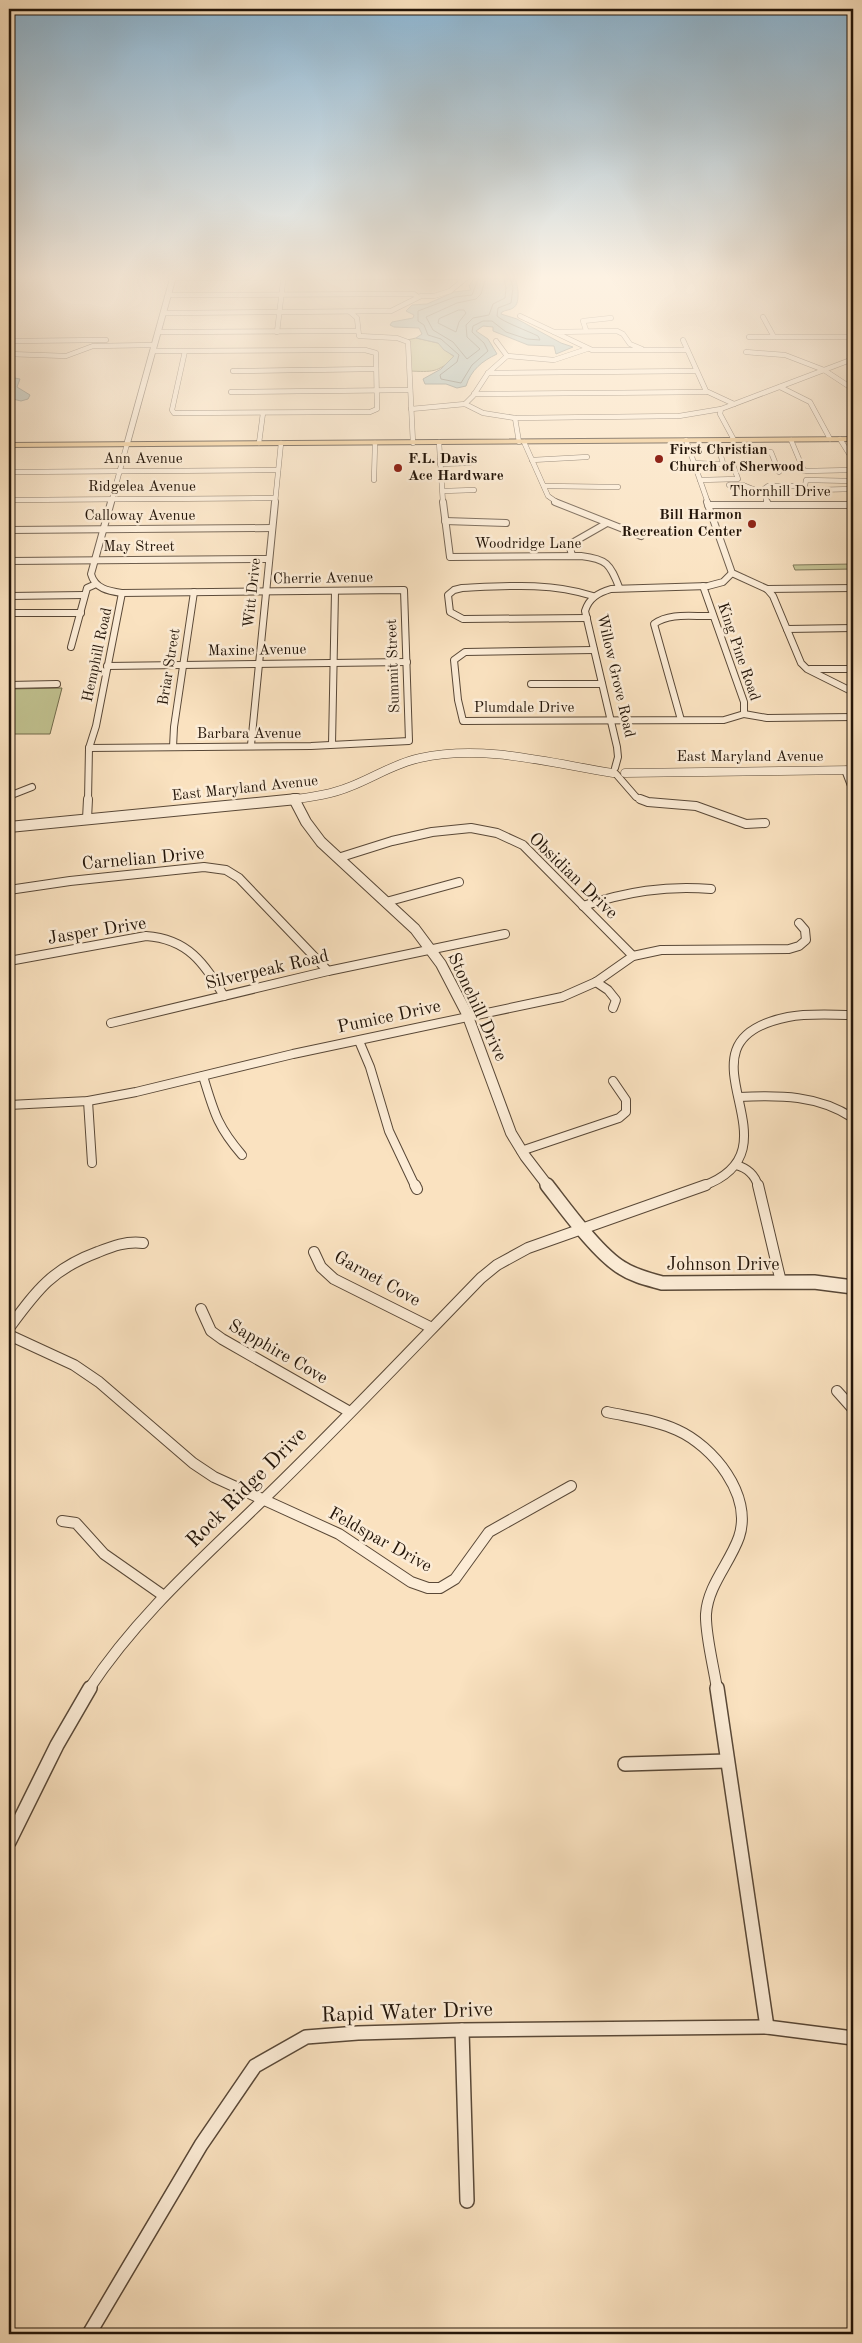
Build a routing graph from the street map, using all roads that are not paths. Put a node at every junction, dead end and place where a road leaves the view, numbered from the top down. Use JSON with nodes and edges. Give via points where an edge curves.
{"nodes":[{"id":1,"x":145,"y":383,"type":"edge"},
{"id":2,"x":178,"y":383,"type":"edge"},
{"id":3,"x":376,"y":383,"type":"edge"},
{"id":4,"x":410,"y":383,"type":"edge"},
{"id":5,"x":481,"y":383,"type":"edge"},
{"id":6,"x":702,"y":383,"type":"edge"},
{"id":7,"x":789,"y":383,"type":"edge"},
{"id":8,"x":780,"y":387,"type":"junction"},
{"id":9,"x":376,"y":390,"type":"junction"},
{"id":10,"x":410,"y":390,"type":"junction"},
{"id":11,"x":231,"y":392,"type":"dead end"},
{"id":12,"x":707,"y":392,"type":"junction"},
{"id":13,"x":474,"y":394,"type":"junction"},
{"id":14,"x":465,"y":404,"type":"junction"},
{"id":15,"x":734,"y":404,"type":"junction"},
{"id":16,"x":411,"y":409,"type":"junction"},
{"id":17,"x":721,"y":409,"type":"junction"},
{"id":18,"x":264,"y":413,"type":"junction"},
{"id":19,"x":515,"y":418,"type":"junction"},
{"id":20,"x":830,"y":439,"type":"junction"},
{"id":21,"x":840,"y":439,"type":"junction"},
{"id":22,"x":853,"y":439,"type":"edge"},
{"id":23,"x":686,"y":440,"type":"junction"},
{"id":24,"x":734,"y":440,"type":"junction"},
{"id":25,"x":791,"y":440,"type":"junction"},
{"id":26,"x":413,"y":442,"type":"junction"},
{"id":27,"x":439,"y":442,"type":"junction"},
{"id":28,"x":521,"y":442,"type":"junction"},
{"id":29,"x":281,"y":443,"type":"junction"},
{"id":30,"x":375,"y":443,"type":"junction"},
{"id":31,"x":128,"y":444,"type":"junction"},
{"id":32,"x":259,"y":444,"type":"junction"},
{"id":33,"x":11,"y":445,"type":"edge"},
{"id":34,"x":9,"y":456,"type":"edge"},
{"id":35,"x":587,"y":457,"type":"dead end"},
{"id":36,"x":532,"y":460,"type":"junction"},
{"id":37,"x":853,"y":460,"type":"edge"},
{"id":38,"x":440,"y":461,"type":"junction"},
{"id":39,"x":694,"y":463,"type":"junction"},
{"id":40,"x":723,"y":463,"type":"junction"},
{"id":41,"x":278,"y":470,"type":"junction"},
{"id":42,"x":853,"y":470,"type":"edge"},
{"id":43,"x":804,"y":471,"type":"joint"},
{"id":44,"x":9,"y":472,"type":"edge"},
{"id":45,"x":120,"y":472,"type":"junction"},
{"id":46,"x":779,"y":472,"type":"dead end"},
{"id":47,"x":374,"y":480,"type":"dead end"},
{"id":48,"x":853,"y":482,"type":"edge"},
{"id":49,"x":700,"y":483,"type":"junction"},
{"id":50,"x":544,"y":486,"type":"junction"},
{"id":51,"x":805,"y":486,"type":"junction"},
{"id":52,"x":618,"y":487,"type":"dead end"},
{"id":53,"x":853,"y":489,"type":"edge"},
{"id":54,"x":474,"y":490,"type":"dead end"},
{"id":55,"x":814,"y":490,"type":"junction"},
{"id":56,"x":443,"y":491,"type":"junction"},
{"id":57,"x":760,"y":492,"type":"junction"},
{"id":58,"x":275,"y":498,"type":"junction"},
{"id":59,"x":9,"y":500,"type":"edge"},
{"id":60,"x":112,"y":500,"type":"junction"},
{"id":61,"x":708,"y":505,"type":"junction"},
{"id":62,"x":768,"y":505,"type":"junction"},
{"id":63,"x":821,"y":505,"type":"junction"},
{"id":64,"x":853,"y":505,"type":"edge"},
{"id":65,"x":445,"y":522,"type":"junction"},
{"id":66,"x":506,"y":523,"type":"dead end"},
{"id":67,"x":607,"y":523,"type":"junction"},
{"id":68,"x":272,"y":528,"type":"junction"},
{"id":69,"x":104,"y":529,"type":"junction"},
{"id":70,"x":9,"y":530,"type":"edge"},
{"id":71,"x":641,"y":536,"type":"dead end"},
{"id":72,"x":572,"y":556,"type":"junction"},
{"id":73,"x":269,"y":559,"type":"junction"},
{"id":74,"x":9,"y":560,"type":"edge"},
{"id":75,"x":95,"y":560,"type":"junction"},
{"id":76,"x":732,"y":573,"type":"junction"},
{"id":77,"x":96,"y":584,"type":"junction"},
{"id":78,"x":703,"y":586,"type":"junction"},
{"id":79,"x":619,"y":587,"type":"junction"},
{"id":80,"x":853,"y":588,"type":"edge"},
{"id":81,"x":767,"y":589,"type":"junction"},
{"id":82,"x":404,"y":590,"type":"joint"},
{"id":83,"x":335,"y":591,"type":"junction"},
{"id":84,"x":194,"y":592,"type":"junction"},
{"id":85,"x":266,"y":592,"type":"junction"},
{"id":86,"x":122,"y":593,"type":"junction"},
{"id":87,"x":9,"y":596,"type":"edge"},
{"id":88,"x":84,"y":596,"type":"junction"},
{"id":89,"x":594,"y":596,"type":"junction"},
{"id":90,"x":9,"y":613,"type":"edge"},
{"id":91,"x":81,"y":613,"type":"junction"},
{"id":92,"x":713,"y":616,"type":"junction"},
{"id":93,"x":587,"y":618,"type":"junction"},
{"id":94,"x":853,"y":628,"type":"edge"},
{"id":95,"x":787,"y":629,"type":"junction"},
{"id":96,"x":71,"y":647,"type":"dead end"},
{"id":97,"x":594,"y":650,"type":"junction"},
{"id":98,"x":407,"y":662,"type":"junction"},
{"id":99,"x":334,"y":663,"type":"junction"},
{"id":100,"x":258,"y":664,"type":"junction"},
{"id":101,"x":184,"y":665,"type":"junction"},
{"id":102,"x":107,"y":666,"type":"junction"},
{"id":103,"x":807,"y":669,"type":"junction"},
{"id":104,"x":853,"y":669,"type":"edge"},
{"id":105,"x":57,"y":684,"type":"dead end"},
{"id":106,"x":531,"y":684,"type":"dead end"},
{"id":107,"x":602,"y":684,"type":"junction"},
{"id":108,"x":9,"y":685,"type":"edge"},
{"id":109,"x":853,"y":692,"type":"edge"},
{"id":110,"x":744,"y":714,"type":"junction"},
{"id":111,"x":853,"y":717,"type":"edge"},
{"id":112,"x":610,"y":720,"type":"junction"},
{"id":113,"x":681,"y":720,"type":"junction"},
{"id":114,"x":410,"y":741,"type":"joint"},
{"id":115,"x":332,"y":744,"type":"junction"},
{"id":116,"x":250,"y":745,"type":"junction"},
{"id":117,"x":173,"y":747,"type":"junction"},
{"id":118,"x":89,"y":748,"type":"junction"},
{"id":119,"x":849,"y":770,"type":"edge"},
{"id":120,"x":619,"y":771,"type":"junction"},
{"id":121,"x":32,"y":787,"type":"dead end"},
{"id":122,"x":853,"y":792,"type":"edge"},
{"id":123,"x":9,"y":796,"type":"edge"},
{"id":124,"x":294,"y":799,"type":"junction"},
{"id":125,"x":87,"y":819,"type":"junction"},
{"id":126,"x":765,"y":823,"type":"dead end"},
{"id":127,"x":9,"y":827,"type":"edge"},
{"id":128,"x":338,"y":858,"type":"junction"},
{"id":129,"x":459,"y":882,"type":"dead end"},
{"id":130,"x":711,"y":889,"type":"dead end"},
{"id":131,"x":9,"y":890,"type":"edge"},
{"id":132,"x":386,"y":902,"type":"junction"},
{"id":133,"x":584,"y":906,"type":"junction"},
{"id":134,"x":800,"y":923,"type":"dead end"},
{"id":135,"x":505,"y":934,"type":"dead end"},
{"id":136,"x":431,"y":949,"type":"junction"},
{"id":137,"x":633,"y":956,"type":"junction"},
{"id":138,"x":9,"y":961,"type":"edge"},
{"id":139,"x":328,"y":971,"type":"junction"},
{"id":140,"x":596,"y":982,"type":"junction"},
{"id":141,"x":224,"y":996,"type":"junction"},
{"id":142,"x":613,"y":1008,"type":"dead end"},
{"id":143,"x":853,"y":1015,"type":"edge"},
{"id":144,"x":467,"y":1017,"type":"junction"},
{"id":145,"x":111,"y":1022,"type":"dead end"},
{"id":146,"x":360,"y":1041,"type":"junction"},
{"id":147,"x":202,"y":1076,"type":"junction"},
{"id":148,"x":613,"y":1081,"type":"dead end"},
{"id":149,"x":739,"y":1097,"type":"junction"},
{"id":150,"x":88,"y":1100,"type":"junction"},
{"id":151,"x":9,"y":1105,"type":"edge"},
{"id":152,"x":853,"y":1118,"type":"edge"},
{"id":153,"x":521,"y":1151,"type":"junction"},
{"id":154,"x":242,"y":1155,"type":"dead end"},
{"id":155,"x":92,"y":1163,"type":"dead end"},
{"id":156,"x":736,"y":1164,"type":"junction"},
{"id":157,"x":417,"y":1189,"type":"dead end"},
{"id":158,"x":582,"y":1228,"type":"junction"},
{"id":159,"x":143,"y":1242,"type":"dead end"},
{"id":160,"x":314,"y":1252,"type":"dead end"},
{"id":161,"x":781,"y":1282,"type":"junction"},
{"id":162,"x":853,"y":1287,"type":"edge"},
{"id":163,"x":201,"y":1309,"type":"dead end"},
{"id":164,"x":9,"y":1328,"type":"edge"},
{"id":165,"x":432,"y":1328,"type":"junction"},
{"id":166,"x":9,"y":1335,"type":"edge"},
{"id":167,"x":837,"y":1391,"type":"dead end"},
{"id":168,"x":853,"y":1409,"type":"edge"},
{"id":169,"x":350,"y":1412,"type":"junction"},
{"id":170,"x":607,"y":1412,"type":"dead end"},
{"id":171,"x":571,"y":1486,"type":"dead end"},
{"id":172,"x":262,"y":1501,"type":"junction"},
{"id":173,"x":62,"y":1521,"type":"dead end"},
{"id":174,"x":164,"y":1596,"type":"junction"},
{"id":175,"x":727,"y":1762,"type":"junction"},
{"id":176,"x":625,"y":1764,"type":"dead end"},
{"id":177,"x":9,"y":1842,"type":"edge"},
{"id":178,"x":767,"y":2027,"type":"junction"},
{"id":179,"x":462,"y":2030,"type":"junction"},
{"id":180,"x":853,"y":2038,"type":"edge"},
{"id":181,"x":467,"y":2201,"type":"dead end"},
{"id":182,"x":89,"y":2334,"type":"edge"}],
"edges":[{"from":1,"to":31,"type":"street"},
{"from":2,"to":18,"type":"street","via":[[172,412]]},
{"from":3,"to":9,"type":"street"},
{"from":4,"to":10,"type":"street"},
{"from":5,"to":13,"type":"street"},
{"from":6,"to":12,"type":"street"},
{"from":7,"to":8,"type":"street"},
{"from":8,"to":15,"type":"street"},
{"from":8,"to":20,"type":"street","via":[[810,402]]},
{"from":9,"to":10,"type":"street"},
{"from":9,"to":11,"type":"street"},
{"from":9,"to":18,"type":"street","via":[[377,409],[372,412]]},
{"from":10,"to":16,"type":"street"},
{"from":12,"to":13,"type":"street"},
{"from":12,"to":15,"type":"street"},
{"from":13,"to":14,"type":"street"},
{"from":14,"to":16,"type":"street"},
{"from":14,"to":19,"type":"street","via":[[483,414]]},
{"from":15,"to":17,"type":"street"},
{"from":16,"to":26,"type":"street"},
{"from":17,"to":19,"type":"street","via":[[671,416]]},
{"from":17,"to":24,"type":"street","via":[[720,414]]},
{"from":18,"to":32,"type":"street"},
{"from":19,"to":28,"type":"street"},
{"from":20,"to":21,"type":"main road"},
{"from":20,"to":25,"type":"main road"},
{"from":21,"to":22,"type":"main road"},
{"from":21,"to":37,"type":"street"},
{"from":23,"to":24,"type":"main road"},
{"from":23,"to":28,"type":"main road"},
{"from":23,"to":39,"type":"street"},
{"from":24,"to":25,"type":"main road"},
{"from":25,"to":43,"type":"street"},
{"from":26,"to":27,"type":"main road"},
{"from":26,"to":30,"type":"main road"},
{"from":27,"to":28,"type":"main road"},
{"from":27,"to":38,"type":"street"},
{"from":28,"to":36,"type":"street"},
{"from":29,"to":30,"type":"main road"},
{"from":29,"to":32,"type":"main road"},
{"from":29,"to":41,"type":"street","name":"Witt Drive"},
{"from":30,"to":47,"type":"street"},
{"from":31,"to":32,"type":"main road"},
{"from":31,"to":33,"type":"main road"},
{"from":31,"to":45,"type":"street"},
{"from":33,"to":34,"type":"street"},
{"from":35,"to":36,"type":"street"},
{"from":36,"to":50,"type":"street"},
{"from":38,"to":38,"type":"street","via":[[465,458],[472,460],[470,463]]},
{"from":38,"to":56,"type":"street"},
{"from":39,"to":40,"type":"street"},
{"from":39,"to":49,"type":"street"},
{"from":40,"to":46,"type":"street","via":[[720,453],[771,452]]},
{"from":40,"to":49,"type":"street","via":[[734,464],[738,479]]},
{"from":41,"to":45,"type":"street","name":"Ann Avenue"},
{"from":41,"to":58,"type":"street","name":"Witt Drive"},
{"from":42,"to":43,"type":"street"},
{"from":44,"to":45,"type":"street","name":"Ann Avenue"},
{"from":45,"to":60,"type":"street"},
{"from":48,"to":51,"type":"street","via":[[806,480]]},
{"from":49,"to":57,"type":"street","via":[[743,485]]},
{"from":49,"to":61,"type":"street"},
{"from":50,"to":52,"type":"street"},
{"from":50,"to":67,"type":"street","via":[[549,498],[555,502]]},
{"from":51,"to":55,"type":"street"},
{"from":51,"to":57,"type":"street","via":[[768,486]]},
{"from":53,"to":55,"type":"street"},
{"from":54,"to":56,"type":"street"},
{"from":55,"to":63,"type":"street"},
{"from":56,"to":65,"type":"street"},
{"from":57,"to":62,"type":"street","via":[[765,494]]},
{"from":58,"to":60,"type":"street","name":"Ridgelea Avenue"},
{"from":58,"to":68,"type":"street","name":"Witt Drive"},
{"from":59,"to":60,"type":"street","name":"Ridgelea Avenue"},
{"from":60,"to":69,"type":"street"},
{"from":61,"to":62,"type":"street","name":"Thornhill Drive"},
{"from":61,"to":76,"type":"street"},
{"from":62,"to":63,"type":"street","name":"Thornhill Drive"},
{"from":63,"to":64,"type":"street","name":"Thornhill Drive"},
{"from":65,"to":66,"type":"street"},
{"from":65,"to":72,"type":"street","name":"Woodridge Lane","via":[[450,557]]},
{"from":67,"to":71,"type":"street"},
{"from":67,"to":72,"type":"street","via":[[572,543]]},
{"from":68,"to":69,"type":"street","name":"Calloway Avenue"},
{"from":68,"to":73,"type":"street","name":"Witt Drive"},
{"from":69,"to":70,"type":"street","name":"Calloway Avenue"},
{"from":69,"to":75,"type":"street"},
{"from":72,"to":79,"type":"street","name":"Woodridge Lane","via":[[592,557],[608,564]]},
{"from":73,"to":75,"type":"street","name":"May Street"},
{"from":73,"to":85,"type":"street","name":"Witt Drive"},
{"from":74,"to":75,"type":"street","name":"May Street"},
{"from":75,"to":77,"type":"street","via":[[91,577]]},
{"from":76,"to":78,"type":"street","name":"King Pine Road","via":[[718,584]]},
{"from":76,"to":81,"type":"street"},
{"from":77,"to":86,"type":"street","name":"Hemphill Road"},
{"from":77,"to":88,"type":"street","via":[[87,588]]},
{"from":78,"to":79,"type":"street","name":"Willow Grove Road"},
{"from":78,"to":92,"type":"street","name":"King Pine Road"},
{"from":79,"to":89,"type":"street","name":"Willow Grove Road"},
{"from":80,"to":81,"type":"street"},
{"from":81,"to":95,"type":"street"},
{"from":82,"to":83,"type":"street","name":"Cherrie Avenue"},
{"from":82,"to":98,"type":"street","name":"Summit Street"},
{"from":83,"to":85,"type":"street","name":"Cherrie Avenue"},
{"from":83,"to":99,"type":"street"},
{"from":84,"to":85,"type":"street","name":"Cherrie Avenue"},
{"from":84,"to":86,"type":"street","name":"Cherrie Avenue"},
{"from":84,"to":101,"type":"street","name":"Briar Street"},
{"from":85,"to":100,"type":"street","name":"Witt Drive"},
{"from":86,"to":102,"type":"street","name":"Hemphill Road"},
{"from":87,"to":88,"type":"street"},
{"from":88,"to":91,"type":"street"},
{"from":89,"to":93,"type":"street","name":"Willow Grove Road","via":[[586,608]]},
{"from":89,"to":93,"type":"street","via":[[567,589],[532,587],[462,588],[448,595],[450,612],[463,619]]},
{"from":90,"to":91,"type":"street"},
{"from":91,"to":96,"type":"street"},
{"from":92,"to":110,"type":"street","name":"King Pine Road","via":[[744,702]]},
{"from":92,"to":113,"type":"street","via":[[668,617],[654,624]]},
{"from":93,"to":97,"type":"street","name":"Willow Grove Road"},
{"from":94,"to":95,"type":"street"},
{"from":95,"to":103,"type":"street","via":[[800,663]]},
{"from":97,"to":107,"type":"street","name":"Willow Grove Road"},
{"from":97,"to":112,"type":"street","name":"Plumdale Drive","via":[[465,652],[454,660],[458,700],[463,721]]},
{"from":98,"to":99,"type":"street","name":"Maxine Avenue"},
{"from":98,"to":114,"type":"street","name":"Summit Street"},
{"from":99,"to":100,"type":"street","name":"Maxine Avenue"},
{"from":99,"to":115,"type":"street"},
{"from":100,"to":101,"type":"street","name":"Maxine Avenue"},
{"from":100,"to":116,"type":"street","name":"Witt Drive"},
{"from":101,"to":102,"type":"street","name":"Maxine Avenue"},
{"from":101,"to":117,"type":"street","name":"Briar Street"},
{"from":102,"to":118,"type":"street","name":"Hemphill Road"},
{"from":103,"to":104,"type":"street"},
{"from":103,"to":109,"type":"street"},
{"from":105,"to":108,"type":"street"},
{"from":106,"to":107,"type":"street"},
{"from":107,"to":112,"type":"street","name":"Willow Grove Road"},
{"from":110,"to":111,"type":"street","via":[[767,718]]},
{"from":110,"to":113,"type":"street","name":"King Pine Road","via":[[729,720]]},
{"from":112,"to":113,"type":"street","name":"King Pine Road"},
{"from":112,"to":120,"type":"street","name":"Willow Grove Road"},
{"from":114,"to":115,"type":"street","name":"Barbara Avenue"},
{"from":115,"to":116,"type":"street","name":"Barbara Avenue"},
{"from":116,"to":117,"type":"street","name":"Barbara Avenue"},
{"from":117,"to":118,"type":"street","name":"Barbara Avenue"},
{"from":118,"to":125,"type":"street"},
{"from":119,"to":120,"type":"street","name":"East Maryland Avenue"},
{"from":119,"to":122,"type":"street"},
{"from":120,"to":124,"type":"street","name":"East Maryland Avenue","via":[[487,754],[436,755],[398,764],[332,793]]},
{"from":120,"to":126,"type":"street","name":"Willow Grove Road","via":[[636,797],[648,802],[696,806],[746,824]]},
{"from":121,"to":123,"type":"street"},
{"from":124,"to":125,"type":"street","name":"East Maryland Avenue"},
{"from":124,"to":128,"type":"street","name":"Stonehill Drive","via":[[311,832]]},
{"from":125,"to":127,"type":"street","name":"East Maryland Avenue"},
{"from":128,"to":132,"type":"street","name":"Stonehill Drive"},
{"from":128,"to":133,"type":"street","name":"Obsidian Drive","via":[[444,830],[486,830],[523,845]]},
{"from":129,"to":132,"type":"street"},
{"from":130,"to":133,"type":"street","via":[[686,886],[644,888]]},
{"from":131,"to":139,"type":"street","name":"Carnelian Drive","via":[[194,868],[219,868],[240,878]]},
{"from":132,"to":136,"type":"street","name":"Stonehill Drive"},
{"from":133,"to":137,"type":"street","name":"Obsidian Drive"},
{"from":134,"to":137,"type":"street","name":"Pumice Drive","via":[[806,940],[789,949],[661,950]]},
{"from":135,"to":136,"type":"street","name":"Silverpeak Road"},
{"from":136,"to":139,"type":"street","name":"Silverpeak Road"},
{"from":136,"to":144,"type":"street","name":"Stonehill Drive"},
{"from":137,"to":140,"type":"street","name":"Pumice Drive"},
{"from":138,"to":141,"type":"street","name":"Jasper Drive","via":[[146,936],[163,937],[178,941],[188,949],[216,981]]},
{"from":139,"to":141,"type":"street","name":"Silverpeak Road"},
{"from":140,"to":142,"type":"street","via":[[616,1000]]},
{"from":140,"to":144,"type":"street","name":"Pumice Drive","via":[[562,997]]},
{"from":141,"to":145,"type":"street","name":"Silverpeak Road"},
{"from":143,"to":149,"type":"street","via":[[781,1019],[759,1026],[742,1038],[734,1053],[733,1076]]},
{"from":144,"to":146,"type":"street","name":"Pumice Drive"},
{"from":144,"to":153,"type":"street","name":"Stonehill Drive","via":[[510,1131]]},
{"from":146,"to":147,"type":"street","name":"Pumice Drive"},
{"from":146,"to":157,"type":"street","via":[[375,1078],[396,1150]]},
{"from":147,"to":150,"type":"street","name":"Pumice Drive"},
{"from":147,"to":154,"type":"street","via":[[216,1119]]},
{"from":148,"to":153,"type":"street","via":[[626,1100],[626,1112],[619,1118]]},
{"from":149,"to":152,"type":"street","via":[[802,1097],[835,1107]]},
{"from":149,"to":156,"type":"street","via":[[746,1125],[746,1143]]},
{"from":150,"to":151,"type":"street","name":"Pumice Drive"},
{"from":150,"to":155,"type":"street"},
{"from":153,"to":158,"type":"street","name":"Stonehill Drive"},
{"from":156,"to":158,"type":"street","name":"Rock Ridge Drive","via":[[706,1185]]},
{"from":156,"to":161,"type":"street","via":[[756,1178]]},
{"from":158,"to":161,"type":"street","name":"Johnson Drive","via":[[615,1266],[639,1278],[689,1284]]},
{"from":158,"to":165,"type":"street","name":"Rock Ridge Drive","via":[[528,1248],[496,1265]]},
{"from":159,"to":164,"type":"street","via":[[128,1241],[60,1267],[44,1281]]},
{"from":160,"to":165,"type":"street","name":"Garnet Cove","via":[[316,1262],[334,1279]]},
{"from":161,"to":162,"type":"street","name":"Johnson Drive"},
{"from":163,"to":169,"type":"street","name":"Sapphire Cove","via":[[211,1331],[222,1339]]},
{"from":165,"to":169,"type":"street","name":"Rock Ridge Drive"},
{"from":166,"to":172,"type":"street","name":"Feldspar Drive","via":[[74,1365],[99,1382],[193,1464]]},
{"from":167,"to":168,"type":"street"},
{"from":169,"to":172,"type":"street","name":"Rock Ridge Drive"},
{"from":170,"to":175,"type":"street","via":[[680,1430],[708,1451],[734,1487],[742,1516],[741,1532],[709,1596],[706,1615]]},
{"from":171,"to":172,"type":"street","name":"Feldspar Drive","via":[[489,1532],[455,1579],[440,1588],[411,1582],[338,1534]]},
{"from":172,"to":174,"type":"street","name":"Rock Ridge Drive"},
{"from":173,"to":174,"type":"street","via":[[76,1523],[104,1554]]},
{"from":174,"to":177,"type":"street","name":"Rock Ridge Drive","via":[[114,1654],[84,1698]]},
{"from":175,"to":176,"type":"street"},
{"from":175,"to":178,"type":"street"},
{"from":178,"to":179,"type":"street","name":"Rapid Water Drive"},
{"from":178,"to":180,"type":"street","name":"Rapid Water Drive"},
{"from":179,"to":181,"type":"street"},
{"from":179,"to":182,"type":"street","name":"Rapid Water Drive","via":[[306,2037],[255,2066],[201,2145]]}]}
